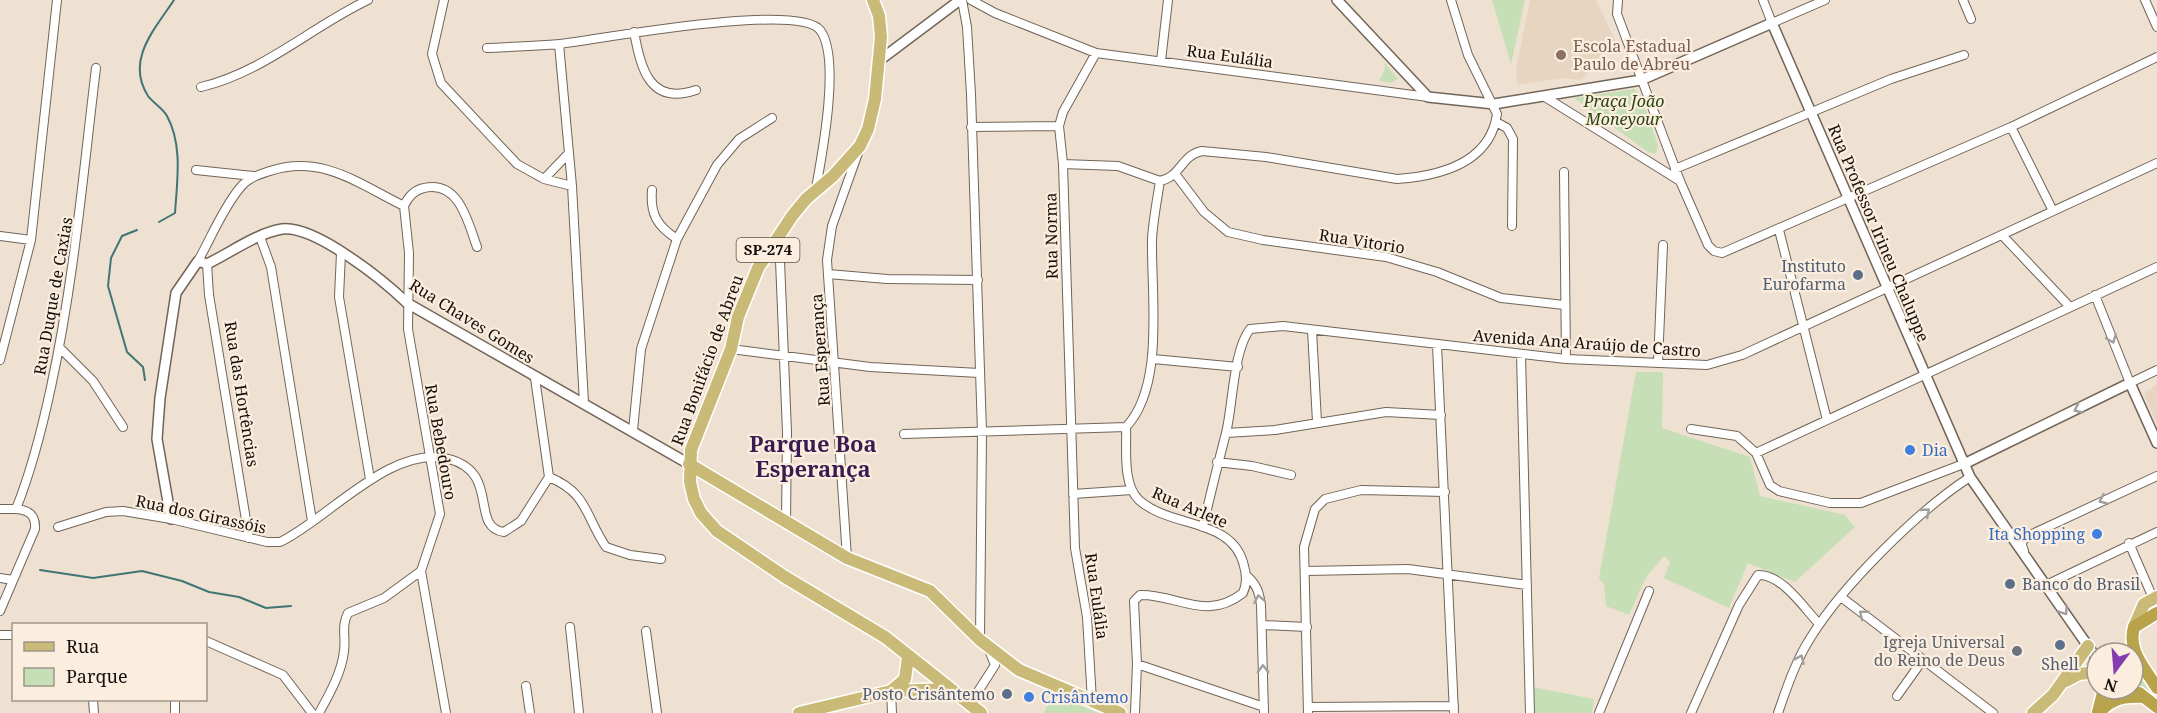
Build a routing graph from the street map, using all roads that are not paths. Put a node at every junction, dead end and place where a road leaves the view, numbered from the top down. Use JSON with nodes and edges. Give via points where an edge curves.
{"nodes":[{"id":1,"x":57,"y":0,"type":"edge"},
{"id":2,"x":368,"y":0,"type":"edge"},
{"id":3,"x":444,"y":0,"type":"edge"},
{"id":4,"x":873,"y":0,"type":"edge"},
{"id":5,"x":961,"y":0,"type":"edge"},
{"id":6,"x":971,"y":0,"type":"edge"},
{"id":7,"x":1168,"y":0,"type":"edge"},
{"id":8,"x":1337,"y":0,"type":"edge"},
{"id":9,"x":1451,"y":0,"type":"edge"},
{"id":10,"x":1618,"y":0,"type":"edge"},
{"id":11,"x":1763,"y":0,"type":"edge"},
{"id":12,"x":1825,"y":0,"type":"edge"},
{"id":13,"x":1963,"y":0,"type":"edge"},
{"id":14,"x":2145,"y":0,"type":"edge"},
{"id":15,"x":1971,"y":19,"type":"dead end"},
{"id":16,"x":1772,"y":23,"type":"junction"},
{"id":17,"x":2157,"y":27,"type":"edge"},
{"id":18,"x":634,"y":32,"type":"junction"},
{"id":19,"x":559,"y":44,"type":"junction"},
{"id":20,"x":487,"y":48,"type":"dead end"},
{"id":21,"x":1096,"y":53,"type":"junction"},
{"id":22,"x":1964,"y":55,"type":"dead end"},
{"id":23,"x":2157,"y":57,"type":"edge"},
{"id":24,"x":880,"y":60,"type":"junction"},
{"id":25,"x":1161,"y":61,"type":"junction"},
{"id":26,"x":96,"y":68,"type":"dead end"},
{"id":27,"x":1641,"y":80,"type":"junction"},
{"id":28,"x":201,"y":87,"type":"dead end"},
{"id":29,"x":696,"y":90,"type":"dead end"},
{"id":30,"x":1428,"y":97,"type":"junction"},
{"id":31,"x":1545,"y":97,"type":"junction"},
{"id":32,"x":1494,"y":104,"type":"junction"},
{"id":33,"x":1810,"y":112,"type":"junction"},
{"id":34,"x":772,"y":118,"type":"dead end"},
{"id":35,"x":1496,"y":122,"type":"junction"},
{"id":36,"x":1059,"y":126,"type":"junction"},
{"id":37,"x":971,"y":127,"type":"junction"},
{"id":38,"x":2011,"y":127,"type":"junction"},
{"id":39,"x":860,"y":146,"type":"junction"},
{"id":40,"x":568,"y":154,"type":"junction"},
{"id":41,"x":2157,"y":163,"type":"edge"},
{"id":42,"x":1063,"y":164,"type":"junction"},
{"id":43,"x":1675,"y":169,"type":"junction"},
{"id":44,"x":196,"y":170,"type":"dead end"},
{"id":45,"x":1564,"y":172,"type":"dead end"},
{"id":46,"x":1176,"y":175,"type":"junction"},
{"id":47,"x":253,"y":176,"type":"junction"},
{"id":48,"x":544,"y":179,"type":"junction"},
{"id":49,"x":1160,"y":181,"type":"junction"},
{"id":50,"x":1680,"y":181,"type":"junction"},
{"id":51,"x":572,"y":186,"type":"junction"},
{"id":52,"x":816,"y":188,"type":"junction"},
{"id":53,"x":652,"y":190,"type":"dead end"},
{"id":54,"x":1848,"y":199,"type":"junction"},
{"id":55,"x":404,"y":206,"type":"junction"},
{"id":56,"x":2053,"y":211,"type":"junction"},
{"id":57,"x":1512,"y":226,"type":"dead end"},
{"id":58,"x":1779,"y":230,"type":"junction"},
{"id":59,"x":779,"y":235,"type":"junction"},
{"id":60,"x":2002,"y":235,"type":"junction"},
{"id":61,"x":0,"y":236,"type":"edge"},
{"id":62,"x":260,"y":237,"type":"junction"},
{"id":63,"x":677,"y":239,"type":"junction"},
{"id":64,"x":31,"y":240,"type":"junction"},
{"id":65,"x":1663,"y":245,"type":"dead end"},
{"id":66,"x":477,"y":247,"type":"dead end"},
{"id":67,"x":341,"y":253,"type":"junction"},
{"id":68,"x":202,"y":263,"type":"junction"},
{"id":69,"x":2157,"y":267,"type":"edge"},
{"id":70,"x":828,"y":274,"type":"junction"},
{"id":71,"x":978,"y":280,"type":"junction"},
{"id":72,"x":1886,"y":289,"type":"junction"},
{"id":73,"x":2095,"y":295,"type":"junction"},
{"id":74,"x":407,"y":303,"type":"junction"},
{"id":75,"x":1564,"y":305,"type":"junction"},
{"id":76,"x":2070,"y":308,"type":"junction"},
{"id":77,"x":1805,"y":326,"type":"junction"},
{"id":78,"x":1312,"y":330,"type":"junction"},
{"id":79,"x":1437,"y":345,"type":"junction"},
{"id":80,"x":60,"y":348,"type":"junction"},
{"id":81,"x":731,"y":349,"type":"junction"},
{"id":82,"x":1521,"y":356,"type":"junction"},
{"id":83,"x":784,"y":357,"type":"junction"},
{"id":84,"x":1566,"y":358,"type":"junction"},
{"id":85,"x":1153,"y":359,"type":"junction"},
{"id":86,"x":0,"y":360,"type":"edge"},
{"id":87,"x":835,"y":362,"type":"junction"},
{"id":88,"x":1658,"y":363,"type":"junction"},
{"id":89,"x":1238,"y":367,"type":"junction"},
{"id":90,"x":2157,"y":370,"type":"edge"},
{"id":91,"x":979,"y":373,"type":"junction"},
{"id":92,"x":1924,"y":375,"type":"junction"},
{"id":93,"x":535,"y":378,"type":"junction"},
{"id":94,"x":2130,"y":383,"type":"junction"},
{"id":95,"x":584,"y":404,"type":"junction"},
{"id":96,"x":1441,"y":415,"type":"junction"},
{"id":97,"x":1827,"y":420,"type":"junction"},
{"id":98,"x":1317,"y":422,"type":"junction"},
{"id":99,"x":123,"y":427,"type":"dead end"},
{"id":100,"x":1126,"y":427,"type":"junction"},
{"id":101,"x":1071,"y":428,"type":"junction"},
{"id":102,"x":1690,"y":429,"type":"dead end"},
{"id":103,"x":633,"y":430,"type":"junction"},
{"id":104,"x":982,"y":432,"type":"junction"},
{"id":105,"x":1226,"y":433,"type":"junction"},
{"id":106,"x":904,"y":434,"type":"dead end"},
{"id":107,"x":2157,"y":444,"type":"edge"},
{"id":108,"x":1756,"y":453,"type":"junction"},
{"id":109,"x":432,"y":455,"type":"junction"},
{"id":110,"x":1217,"y":462,"type":"junction"},
{"id":111,"x":1966,"y":462,"type":"junction"},
{"id":112,"x":689,"y":464,"type":"junction"},
{"id":113,"x":1291,"y":475,"type":"dead end"},
{"id":114,"x":2157,"y":476,"type":"edge"},
{"id":115,"x":549,"y":477,"type":"junction"},
{"id":116,"x":1970,"y":477,"type":"junction"},
{"id":117,"x":370,"y":479,"type":"junction"},
{"id":118,"x":1132,"y":490,"type":"junction"},
{"id":119,"x":1445,"y":492,"type":"junction"},
{"id":120,"x":1073,"y":494,"type":"junction"},
{"id":121,"x":0,"y":509,"type":"edge"},
{"id":122,"x":16,"y":509,"type":"junction"},
{"id":123,"x":171,"y":519,"type":"junction"},
{"id":124,"x":312,"y":521,"type":"junction"},
{"id":125,"x":786,"y":522,"type":"junction"},
{"id":126,"x":58,"y":527,"type":"dead end"},
{"id":127,"x":1203,"y":527,"type":"junction"},
{"id":128,"x":2157,"y":532,"type":"edge"},
{"id":129,"x":249,"y":538,"type":"junction"},
{"id":130,"x":2129,"y":543,"type":"junction"},
{"id":131,"x":847,"y":558,"type":"junction"},
{"id":132,"x":2025,"y":558,"type":"junction"},
{"id":133,"x":661,"y":559,"type":"dead end"},
{"id":134,"x":421,"y":571,"type":"junction"},
{"id":135,"x":1306,"y":571,"type":"junction"},
{"id":136,"x":1449,"y":573,"type":"junction"},
{"id":137,"x":1247,"y":576,"type":"junction"},
{"id":138,"x":0,"y":578,"type":"edge"},
{"id":139,"x":13,"y":580,"type":"junction"},
{"id":140,"x":1527,"y":585,"type":"junction"},
{"id":141,"x":2046,"y":585,"type":"junction"},
{"id":142,"x":1649,"y":591,"type":"dead end"},
{"id":143,"x":1841,"y":597,"type":"junction"},
{"id":144,"x":2155,"y":597,"type":"edge"},
{"id":145,"x":0,"y":611,"type":"edge"},
{"id":146,"x":2157,"y":613,"type":"edge"},
{"id":147,"x":1819,"y":624,"type":"junction"},
{"id":148,"x":1262,"y":625,"type":"junction"},
{"id":149,"x":570,"y":627,"type":"dead end"},
{"id":150,"x":1307,"y":627,"type":"junction"},
{"id":151,"x":2134,"y":627,"type":"junction"},
{"id":152,"x":646,"y":631,"type":"dead end"},
{"id":153,"x":207,"y":641,"type":"edge"},
{"id":154,"x":2131,"y":641,"type":"edge"},
{"id":155,"x":2085,"y":642,"type":"edge"},
{"id":156,"x":983,"y":643,"type":"junction"},
{"id":157,"x":2085,"y":650,"type":"edge"},
{"id":158,"x":908,"y":657,"type":"junction"},
{"id":159,"x":1922,"y":661,"type":"junction"},
{"id":160,"x":1137,"y":664,"type":"junction"},
{"id":161,"x":995,"y":665,"type":"junction"},
{"id":162,"x":1014,"y":667,"type":"junction"},
{"id":163,"x":2145,"y":670,"type":"edge"},
{"id":164,"x":2085,"y":673,"type":"edge"},
{"id":165,"x":2062,"y":683,"type":"junction"},
{"id":166,"x":526,"y":686,"type":"dead end"},
{"id":167,"x":2157,"y":688,"type":"edge"},
{"id":168,"x":950,"y":689,"type":"junction"},
{"id":169,"x":891,"y":691,"type":"junction"},
{"id":170,"x":2053,"y":695,"type":"junction"},
{"id":171,"x":1897,"y":696,"type":"dead end"},
{"id":172,"x":2145,"y":698,"type":"edge"},
{"id":173,"x":2113,"y":701,"type":"edge"},
{"id":174,"x":1092,"y":702,"type":"junction"},
{"id":175,"x":970,"y":704,"type":"junction"},
{"id":176,"x":2157,"y":707,"type":"edge"},
{"id":177,"x":1454,"y":709,"type":"edge"},
{"id":178,"x":1264,"y":710,"type":"edge"},
{"id":179,"x":1308,"y":710,"type":"edge"},
{"id":180,"x":312,"y":713,"type":"edge"},
{"id":181,"x":319,"y":713,"type":"edge"},
{"id":182,"x":446,"y":713,"type":"edge"},
{"id":183,"x":530,"y":713,"type":"edge"},
{"id":184,"x":579,"y":713,"type":"edge"},
{"id":185,"x":657,"y":713,"type":"edge"},
{"id":186,"x":799,"y":713,"type":"edge"},
{"id":187,"x":892,"y":713,"type":"edge"},
{"id":188,"x":981,"y":713,"type":"edge"},
{"id":189,"x":1120,"y":713,"type":"edge"},
{"id":190,"x":1135,"y":713,"type":"edge"},
{"id":191,"x":1530,"y":713,"type":"edge"},
{"id":192,"x":1599,"y":713,"type":"edge"},
{"id":193,"x":1691,"y":713,"type":"edge"},
{"id":194,"x":1778,"y":713,"type":"edge"},
{"id":195,"x":1993,"y":713,"type":"edge"},
{"id":196,"x":2033,"y":713,"type":"edge"},
{"id":197,"x":2046,"y":713,"type":"edge"},
{"id":198,"x":2098,"y":713,"type":"edge"}],
"edges":[{"from":1,"to":64,"type":"street"},
{"from":2,"to":28,"type":"street","via":[[283,52]]},
{"from":3,"to":48,"type":"street","via":[[432,54],[436,74],[517,164]]},
{"from":4,"to":24,"type":"main road","number":"SP-274","via":[[879,16]]},
{"from":5,"to":24,"type":"street"},
{"from":5,"to":37,"type":"street","via":[[968,27]]},
{"from":6,"to":21,"type":"street","name":"Rua Eulália"},
{"from":7,"to":25,"type":"street"},
{"from":8,"to":30,"type":"street"},
{"from":9,"to":32,"type":"street","via":[[1474,71]]},
{"from":10,"to":27,"type":"street","via":[[1617,14]]},
{"from":11,"to":16,"type":"street","name":"Rua Professor Irineu Chaluppe"},
{"from":12,"to":16,"type":"street"},
{"from":13,"to":15,"type":"street"},
{"from":14,"to":17,"type":"street"},
{"from":16,"to":27,"type":"street","name":"Rua Eulália"},
{"from":16,"to":33,"type":"street","name":"Rua Professor Irineu Chaluppe"},
{"from":18,"to":19,"type":"street"},
{"from":18,"to":29,"type":"street","via":[[639,60],[650,83],[668,93]]},
{"from":18,"to":52,"type":"street","via":[[775,19],[812,22],[826,43],[828,79],[827,123]]},
{"from":19,"to":20,"type":"street"},
{"from":19,"to":40,"type":"street"},
{"from":21,"to":25,"type":"street","name":"Rua Eulália"},
{"from":21,"to":36,"type":"street","name":"Rua Norma","via":[[1068,100]]},
{"from":22,"to":33,"type":"street"},
{"from":23,"to":38,"type":"street"},
{"from":24,"to":39,"type":"main road","name":"Rua Bonifácio de Abreu","number":"SP-274","via":[[873,114]]},
{"from":25,"to":30,"type":"street","name":"Rua Eulália"},
{"from":26,"to":80,"type":"street","name":"Rua Duque de Caxias","via":[[78,241]]},
{"from":27,"to":31,"type":"street","name":"Rua Eulália"},
{"from":27,"to":43,"type":"street"},
{"from":30,"to":32,"type":"street","name":"Rua Eulália"},
{"from":31,"to":32,"type":"street","name":"Rua Eulália"},
{"from":31,"to":50,"type":"street"},
{"from":32,"to":35,"type":"street"},
{"from":33,"to":43,"type":"street"},
{"from":33,"to":54,"type":"street","name":"Rua Professor Irineu Chaluppe"},
{"from":34,"to":63,"type":"street","via":[[740,139],[723,157],[693,204]]},
{"from":35,"to":46,"type":"street","via":[[1489,142],[1472,157],[1436,172],[1397,179],[1216,151],[1192,153]]},
{"from":35,"to":57,"type":"street","via":[[1507,128],[1513,139]]},
{"from":36,"to":37,"type":"street"},
{"from":36,"to":42,"type":"street","name":"Rua Norma"},
{"from":37,"to":71,"type":"street"},
{"from":38,"to":54,"type":"street"},
{"from":38,"to":56,"type":"street"},
{"from":39,"to":52,"type":"main road","name":"Rua Bonifácio de Abreu","number":"SP-274","via":[[833,176]]},
{"from":39,"to":70,"type":"street","name":"Rua Esperança","via":[[832,226]]},
{"from":40,"to":48,"type":"street"},
{"from":40,"to":51,"type":"street"},
{"from":41,"to":56,"type":"street","name":"Avenida Ana Araújo de Castro"},
{"from":42,"to":49,"type":"street","via":[[1118,166]]},
{"from":42,"to":101,"type":"street","name":"Rua Norma"},
{"from":43,"to":50,"type":"street"},
{"from":44,"to":47,"type":"street"},
{"from":45,"to":75,"type":"street"},
{"from":46,"to":49,"type":"street"},
{"from":46,"to":75,"type":"street","name":"Rua Vitorio","via":[[1204,212],[1228,232],[1252,239],[1386,257],[1501,298]]},
{"from":47,"to":55,"type":"street","via":[[310,164]]},
{"from":47,"to":68,"type":"street","via":[[233,198]]},
{"from":48,"to":51,"type":"street"},
{"from":49,"to":85,"type":"street","via":[[1152,237]]},
{"from":50,"to":58,"type":"street","via":[[1714,251],[1731,251]]},
{"from":51,"to":95,"type":"street"},
{"from":52,"to":59,"type":"main road","name":"Rua Bonifácio de Abreu","number":"SP-274"},
{"from":53,"to":63,"type":"street","via":[[656,222]]},
{"from":54,"to":58,"type":"street"},
{"from":54,"to":72,"type":"street","name":"Rua Professor Irineu Chaluppe"},
{"from":55,"to":66,"type":"street","via":[[419,189],[434,186],[449,192],[466,216]]},
{"from":55,"to":74,"type":"street","name":"Rua Bebedouro","via":[[409,253]]},
{"from":56,"to":60,"type":"street","name":"Avenida Ana Araújo de Castro"},
{"from":58,"to":77,"type":"street"},
{"from":59,"to":81,"type":"main road","name":"Rua Bonifácio de Abreu","number":"SP-274","via":[[748,288]]},
{"from":59,"to":83,"type":"street"},
{"from":60,"to":72,"type":"street","name":"Avenida Ana Araújo de Castro"},
{"from":60,"to":76,"type":"street"},
{"from":61,"to":64,"type":"street"},
{"from":62,"to":67,"type":"street","name":"Rua Chaves Gomes","via":[[280,229],[297,229]]},
{"from":62,"to":68,"type":"street","name":"Rua Chaves Gomes"},
{"from":62,"to":124,"type":"street","via":[[271,267]]},
{"from":63,"to":103,"type":"street","via":[[641,349]]},
{"from":64,"to":86,"type":"street"},
{"from":65,"to":88,"type":"street"},
{"from":67,"to":74,"type":"street","name":"Rua Chaves Gomes","via":[[382,280]]},
{"from":67,"to":117,"type":"street","via":[[339,297]]},
{"from":68,"to":123,"type":"street","via":[[176,293],[160,398],[157,439]]},
{"from":68,"to":129,"type":"street","name":"Rua das Hortências"},
{"from":69,"to":73,"type":"street"},
{"from":70,"to":71,"type":"street"},
{"from":70,"to":87,"type":"street","name":"Rua Esperança"},
{"from":71,"to":91,"type":"street"},
{"from":72,"to":77,"type":"street","name":"Avenida Ana Araújo de Castro"},
{"from":72,"to":92,"type":"street","name":"Rua Professor Irineu Chaluppe"},
{"from":73,"to":76,"type":"street"},
{"from":73,"to":94,"type":"street","one_way":true},
{"from":74,"to":93,"type":"street","name":"Rua Chaves Gomes"},
{"from":74,"to":109,"type":"street","name":"Rua Bebedouro","via":[[412,355]]},
{"from":75,"to":84,"type":"street"},
{"from":76,"to":92,"type":"street"},
{"from":77,"to":88,"type":"street","name":"Avenida Ana Araújo de Castro","via":[[1726,361],[1707,365]]},
{"from":77,"to":97,"type":"street"},
{"from":78,"to":79,"type":"street","name":"Avenida Ana Araújo de Castro"},
{"from":78,"to":89,"type":"street","name":"Avenida Ana Araújo de Castro","via":[[1270,326],[1250,330]]},
{"from":78,"to":98,"type":"street"},
{"from":79,"to":82,"type":"street","name":"Avenida Ana Araújo de Castro"},
{"from":79,"to":96,"type":"street"},
{"from":80,"to":99,"type":"street","via":[[93,381]]},
{"from":80,"to":122,"type":"street","name":"Rua Duque de Caxias","via":[[29,477]]},
{"from":81,"to":83,"type":"street"},
{"from":81,"to":112,"type":"main road","name":"Rua Bonifácio de Abreu","number":"SP-274"},
{"from":82,"to":84,"type":"street","name":"Avenida Ana Araújo de Castro"},
{"from":82,"to":140,"type":"street"},
{"from":83,"to":87,"type":"street"},
{"from":83,"to":125,"type":"street"},
{"from":84,"to":88,"type":"street","name":"Avenida Ana Araújo de Castro"},
{"from":85,"to":89,"type":"street"},
{"from":85,"to":100,"type":"street","via":[[1143,406]]},
{"from":87,"to":91,"type":"street"},
{"from":87,"to":131,"type":"street","name":"Rua Esperança"},
{"from":89,"to":105,"type":"street","name":"Avenida Ana Araújo de Castro"},
{"from":90,"to":94,"type":"street"},
{"from":91,"to":104,"type":"street"},
{"from":92,"to":97,"type":"street"},
{"from":92,"to":111,"type":"street","name":"Rua Professor Irineu Chaluppe"},
{"from":93,"to":95,"type":"street","name":"Rua Chaves Gomes"},
{"from":93,"to":115,"type":"street"},
{"from":94,"to":107,"type":"street"},
{"from":94,"to":111,"type":"street","one_way":true},
{"from":95,"to":103,"type":"street","name":"Rua Chaves Gomes"},
{"from":96,"to":98,"type":"street","via":[[1386,412]]},
{"from":96,"to":119,"type":"street"},
{"from":97,"to":108,"type":"street"},
{"from":98,"to":105,"type":"street"},
{"from":100,"to":101,"type":"street"},
{"from":100,"to":118,"type":"street"},
{"from":101,"to":104,"type":"street"},
{"from":101,"to":120,"type":"street","name":"Rua Norma"},
{"from":102,"to":108,"type":"street","via":[[1737,436]]},
{"from":103,"to":112,"type":"street","name":"Rua Chaves Gomes"},
{"from":104,"to":106,"type":"street"},
{"from":104,"to":156,"type":"street"},
{"from":105,"to":110,"type":"street","name":"Avenida Ana Araújo de Castro"},
{"from":108,"to":111,"type":"street","via":[[1770,485],[1779,491],[1850,505]]},
{"from":109,"to":115,"type":"street","via":[[471,469],[480,482],[487,522],[497,531],[512,529],[521,520]]},
{"from":109,"to":117,"type":"street","name":"Rua dos Girassóis"},
{"from":109,"to":134,"type":"street","name":"Rua Bebedouro","via":[[440,514]]},
{"from":110,"to":113,"type":"street"},
{"from":110,"to":127,"type":"street","name":"Avenida Ana Araújo de Castro"},
{"from":111,"to":116,"type":"street","name":"Rua Professor Irineu Chaluppe"},
{"from":112,"to":125,"type":"main road"},
{"from":112,"to":158,"type":"main road","name":"Rua Bonifácio de Abreu","number":"SP-274","via":[[694,499],[717,531],[885,637]]},
{"from":114,"to":132,"type":"street","one_way":true,"via":[[2030,535],[2021,542]]},
{"from":115,"to":133,"type":"street","via":[[577,493],[606,547]]},
{"from":116,"to":132,"type":"street","name":"Rua Professor Irineu Chaluppe"},
{"from":143,"to":116,"type":"street","one_way":true,"via":[[1893,542]]},
{"from":117,"to":124,"type":"street","name":"Rua dos Girassóis"},
{"from":118,"to":120,"type":"street","name":"Rua Arlete"},
{"from":118,"to":127,"type":"street","name":"Rua Arlete","via":[[1139,500],[1166,515]]},
{"from":119,"to":135,"type":"street","via":[[1361,490],[1325,499],[1315,509],[1306,534]]},
{"from":119,"to":136,"type":"street"},
{"from":120,"to":174,"type":"street","name":"Rua Eulália"},
{"from":121,"to":122,"type":"street"},
{"from":122,"to":139,"type":"street","via":[[31,513],[36,522]]},
{"from":123,"to":126,"type":"street","name":"Rua dos Girassóis","via":[[114,511]]},
{"from":123,"to":129,"type":"street","name":"Rua dos Girassóis"},
{"from":124,"to":129,"type":"street","name":"Rua dos Girassóis","via":[[280,542]]},
{"from":125,"to":131,"type":"main road"},
{"from":127,"to":137,"type":"street","name":"Rua Arlete","via":[[1235,544]]},
{"from":128,"to":130,"type":"street"},
{"from":130,"to":141,"type":"street"},
{"from":130,"to":144,"type":"street"},
{"from":131,"to":156,"type":"main road","via":[[930,591]]},
{"from":132,"to":141,"type":"street","name":"Rua Professor Irineu Chaluppe"},
{"from":134,"to":181,"type":"street","via":[[384,598],[348,613],[344,653]]},
{"from":134,"to":182,"type":"street"},
{"from":135,"to":136,"type":"street","via":[[1391,569]]},
{"from":135,"to":150,"type":"street"},
{"from":136,"to":140,"type":"street","via":[[1500,584]]},
{"from":136,"to":177,"type":"street"},
{"from":148,"to":137,"type":"street","name":"Rua Arlete","one_way":true,"via":[[1259,592]]},
{"from":137,"to":160,"type":"street","via":[[1243,593],[1214,606],[1140,595],[1134,601]]},
{"from":138,"to":139,"type":"street"},
{"from":139,"to":145,"type":"street"},
{"from":140,"to":191,"type":"street"},
{"from":141,"to":155,"type":"street","name":"Rua Professor Irineu Chaluppe","one_way":true},
{"from":142,"to":192,"type":"street"},
{"from":143,"to":147,"type":"street"},
{"from":159,"to":143,"type":"street","one_way":true},
{"from":144,"to":151,"type":"main road","via":[[2144,604]]},
{"from":146,"to":151,"type":"highway"},
{"from":147,"to":193,"type":"street","via":[[1782,586],[1770,577],[1758,575],[1739,605]]},
{"from":194,"to":147,"type":"street","one_way":true,"via":[[1801,655]]},
{"from":148,"to":150,"type":"street"},
{"from":178,"to":148,"type":"street","name":"Rua Arlete","one_way":true},
{"from":149,"to":184,"type":"street"},
{"from":150,"to":179,"type":"street"},
{"from":151,"to":154,"type":"highway"},
{"from":152,"to":185,"type":"street"},
{"from":153,"to":180,"type":"street","via":[[283,675]]},
{"from":156,"to":161,"type":"street"},
{"from":156,"to":162,"type":"main road"},
{"from":157,"to":165,"type":"main road"},
{"from":158,"to":168,"type":"main road","name":"Rua Bonifácio de Abreu","number":"SP-274"},
{"from":158,"to":169,"type":"main road","via":[[905,678]]},
{"from":159,"to":171,"type":"street"},
{"from":159,"to":195,"type":"street"},
{"from":160,"to":178,"type":"street"},
{"from":160,"to":190,"type":"street"},
{"from":161,"to":162,"type":"street"},
{"from":161,"to":175,"type":"street"},
{"from":162,"to":174,"type":"main road"},
{"from":163,"to":167,"type":"highway"},
{"from":164,"to":165,"type":"main road"},
{"from":165,"to":170,"type":"main road"},
{"from":166,"to":183,"type":"street"},
{"from":168,"to":169,"type":"main road"},
{"from":168,"to":175,"type":"main road","number":"SP-274"},
{"from":169,"to":186,"type":"main road"},
{"from":169,"to":187,"type":"street"},
{"from":170,"to":196,"type":"main road"},
{"from":170,"to":197,"type":"main road"},
{"from":172,"to":176,"type":"highway"},
{"from":173,"to":198,"type":"highway"},
{"from":174,"to":189,"type":"main road"},
{"from":175,"to":188,"type":"main road","number":"SP-274"},
{"from":177,"to":179,"type":"street"}]}
